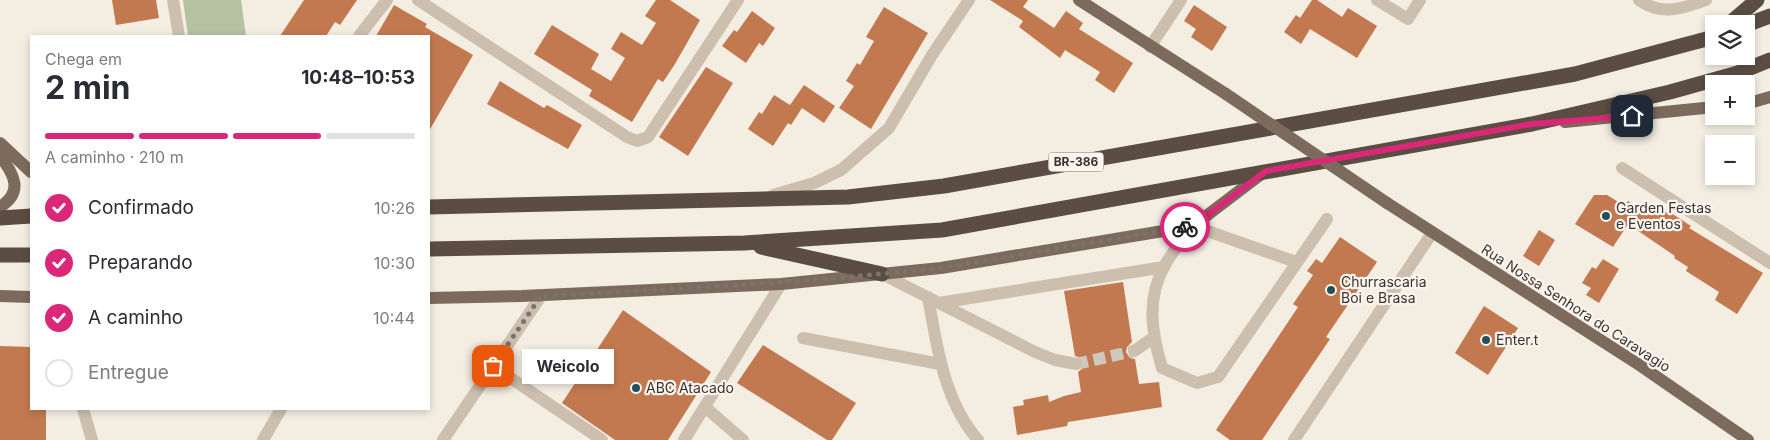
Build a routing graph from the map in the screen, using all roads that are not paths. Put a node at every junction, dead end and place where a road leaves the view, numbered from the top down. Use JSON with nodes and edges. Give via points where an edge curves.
{"nodes":[{"id":1,"x":173,"y":0,"type":"edge"},
{"id":2,"x":387,"y":0,"type":"edge"},
{"id":3,"x":418,"y":0,"type":"edge"},
{"id":4,"x":738,"y":0,"type":"edge"},
{"id":5,"x":969,"y":0,"type":"edge"},
{"id":6,"x":1079,"y":0,"type":"edge"},
{"id":7,"x":1181,"y":0,"type":"edge"},
{"id":8,"x":1377,"y":0,"type":"edge"},
{"id":9,"x":1420,"y":0,"type":"edge"},
{"id":10,"x":1706,"y":0,"type":"edge"},
{"id":11,"x":1757,"y":0,"type":"edge"},
{"id":12,"x":1644,"y":3,"type":"edge"},
{"id":13,"x":1740,"y":15,"type":"edge"},
{"id":14,"x":1770,"y":16,"type":"edge"},
{"id":15,"x":1755,"y":22,"type":"edge"},
{"id":16,"x":179,"y":35,"type":"edge"},
{"id":17,"x":360,"y":35,"type":"edge"},
{"id":18,"x":1705,"y":39,"type":"edge"},
{"id":19,"x":1150,"y":47,"type":"junction"},
{"id":20,"x":1770,"y":60,"type":"edge"},
{"id":21,"x":1770,"y":97,"type":"edge"},
{"id":22,"x":1755,"y":101,"type":"edge"},
{"id":23,"x":1705,"y":108,"type":"edge"},
{"id":24,"x":1532,"y":124,"type":"junction"},
{"id":25,"x":0,"y":143,"type":"edge"},
{"id":26,"x":0,"y":156,"type":"edge"},
{"id":27,"x":1622,"y":168,"type":"dead end"},
{"id":28,"x":30,"y":171,"type":"edge"},
{"id":29,"x":1266,"y":171,"type":"junction"},
{"id":30,"x":751,"y":200,"type":"junction"},
{"id":31,"x":0,"y":207,"type":"edge"},
{"id":32,"x":430,"y":207,"type":"edge"},
{"id":33,"x":30,"y":216,"type":"edge"},
{"id":34,"x":0,"y":218,"type":"edge"},
{"id":35,"x":1328,"y":219,"type":"dead end"},
{"id":36,"x":1193,"y":226,"type":"junction"},
{"id":37,"x":1432,"y":233,"type":"junction"},
{"id":38,"x":744,"y":243,"type":"junction"},
{"id":39,"x":430,"y":249,"type":"edge"},
{"id":40,"x":0,"y":255,"type":"edge"},
{"id":41,"x":30,"y":255,"type":"edge"},
{"id":42,"x":1296,"y":262,"type":"junction"},
{"id":43,"x":1770,"y":263,"type":"edge"},
{"id":44,"x":1164,"y":267,"type":"junction"},
{"id":45,"x":882,"y":274,"type":"junction"},
{"id":46,"x":781,"y":284,"type":"junction"},
{"id":47,"x":0,"y":296,"type":"edge"},
{"id":48,"x":541,"y":296,"type":"junction"},
{"id":49,"x":30,"y":297,"type":"edge"},
{"id":50,"x":430,"y":298,"type":"edge"},
{"id":51,"x":934,"y":300,"type":"junction"},
{"id":52,"x":804,"y":338,"type":"dead end"},
{"id":53,"x":1153,"y":338,"type":"junction"},
{"id":54,"x":1134,"y":351,"type":"tunnel mouth"},
{"id":55,"x":940,"y":364,"type":"junction"},
{"id":56,"x":1076,"y":364,"type":"tunnel mouth"},
{"id":57,"x":493,"y":366,"type":"junction"},
{"id":58,"x":705,"y":407,"type":"junction"},
{"id":59,"x":83,"y":410,"type":"edge"},
{"id":60,"x":280,"y":410,"type":"edge"},
{"id":61,"x":92,"y":440,"type":"edge"},
{"id":62,"x":263,"y":440,"type":"edge"},
{"id":63,"x":443,"y":440,"type":"edge"},
{"id":64,"x":602,"y":440,"type":"edge"},
{"id":65,"x":684,"y":440,"type":"edge"},
{"id":66,"x":744,"y":440,"type":"edge"},
{"id":67,"x":978,"y":440,"type":"edge"},
{"id":68,"x":1294,"y":440,"type":"edge"},
{"id":69,"x":1748,"y":440,"type":"edge"}],
"edges":[{"from":1,"to":16,"type":"street"},
{"from":2,"to":17,"type":"street"},
{"from":3,"to":4,"type":"street","via":[[637,141],[648,137]]},
{"from":5,"to":30,"type":"street","via":[[932,54],[889,128],[841,170],[814,183]]},
{"from":6,"to":19,"type":"main road","name":"Rua Nossa Senhora do Caravagio"},
{"from":7,"to":19,"type":"street"},
{"from":8,"to":9,"type":"street","via":[[1408,20]]},
{"from":10,"to":12,"type":"street","via":[[1666,11]]},
{"from":11,"to":13,"type":"highway"},
{"from":14,"to":15,"type":"highway"},
{"from":18,"to":30,"type":"highway","number":"BR-386","via":[[1575,74],[944,186],[848,197]]},
{"from":19,"to":37,"type":"main road","name":"Rua Nossa Senhora do Caravagio","bridge":true,"via":[[1226,94]]},
{"from":20,"to":24,"type":"highway","via":[[1738,73],[1670,92]]},
{"from":21,"to":22,"type":"main road"},
{"from":23,"to":24,"type":"main road"},
{"from":24,"to":29,"type":"highway"},
{"from":25,"to":28,"type":"main road"},
{"from":26,"to":31,"type":"main road","via":[[12,170],[15,188],[9,201]]},
{"from":27,"to":43,"type":"street"},
{"from":29,"to":36,"type":"main road"},
{"from":29,"to":38,"type":"highway","via":[[942,230]]},
{"from":30,"to":32,"type":"highway","number":"BR-386"},
{"from":33,"to":34,"type":"highway"},
{"from":35,"to":42,"type":"street"},
{"from":36,"to":42,"type":"street"},
{"from":36,"to":44,"type":"street"},
{"from":36,"to":45,"type":"main road","via":[[941,268]]},
{"from":37,"to":68,"type":"street"},
{"from":37,"to":69,"type":"main road","name":"Rua Nossa Senhora do Caravagio","via":[[1641,366]]},
{"from":38,"to":39,"type":"highway"},
{"from":38,"to":45,"type":"highway"},
{"from":40,"to":41,"type":"highway"},
{"from":42,"to":53,"type":"street","via":[[1218,377],[1197,383],[1162,368]]},
{"from":44,"to":51,"type":"street"},
{"from":44,"to":53,"type":"street","via":[[1153,294]]},
{"from":45,"to":46,"type":"main road"},
{"from":45,"to":51,"type":"street"},
{"from":46,"to":48,"type":"main road"},
{"from":46,"to":58,"type":"street"},
{"from":47,"to":49,"type":"main road"},
{"from":48,"to":50,"type":"main road"},
{"from":48,"to":57,"type":"street"},
{"from":51,"to":55,"type":"street"},
{"from":51,"to":56,"type":"street","via":[[1035,352]]},
{"from":52,"to":55,"type":"street"},
{"from":53,"to":54,"type":"street"},
{"from":55,"to":67,"type":"street","via":[[963,423]]},
{"from":57,"to":63,"type":"street"},
{"from":57,"to":64,"type":"street"},
{"from":58,"to":65,"type":"street"},
{"from":58,"to":66,"type":"street"},
{"from":59,"to":61,"type":"street"},
{"from":60,"to":62,"type":"street"}]}
